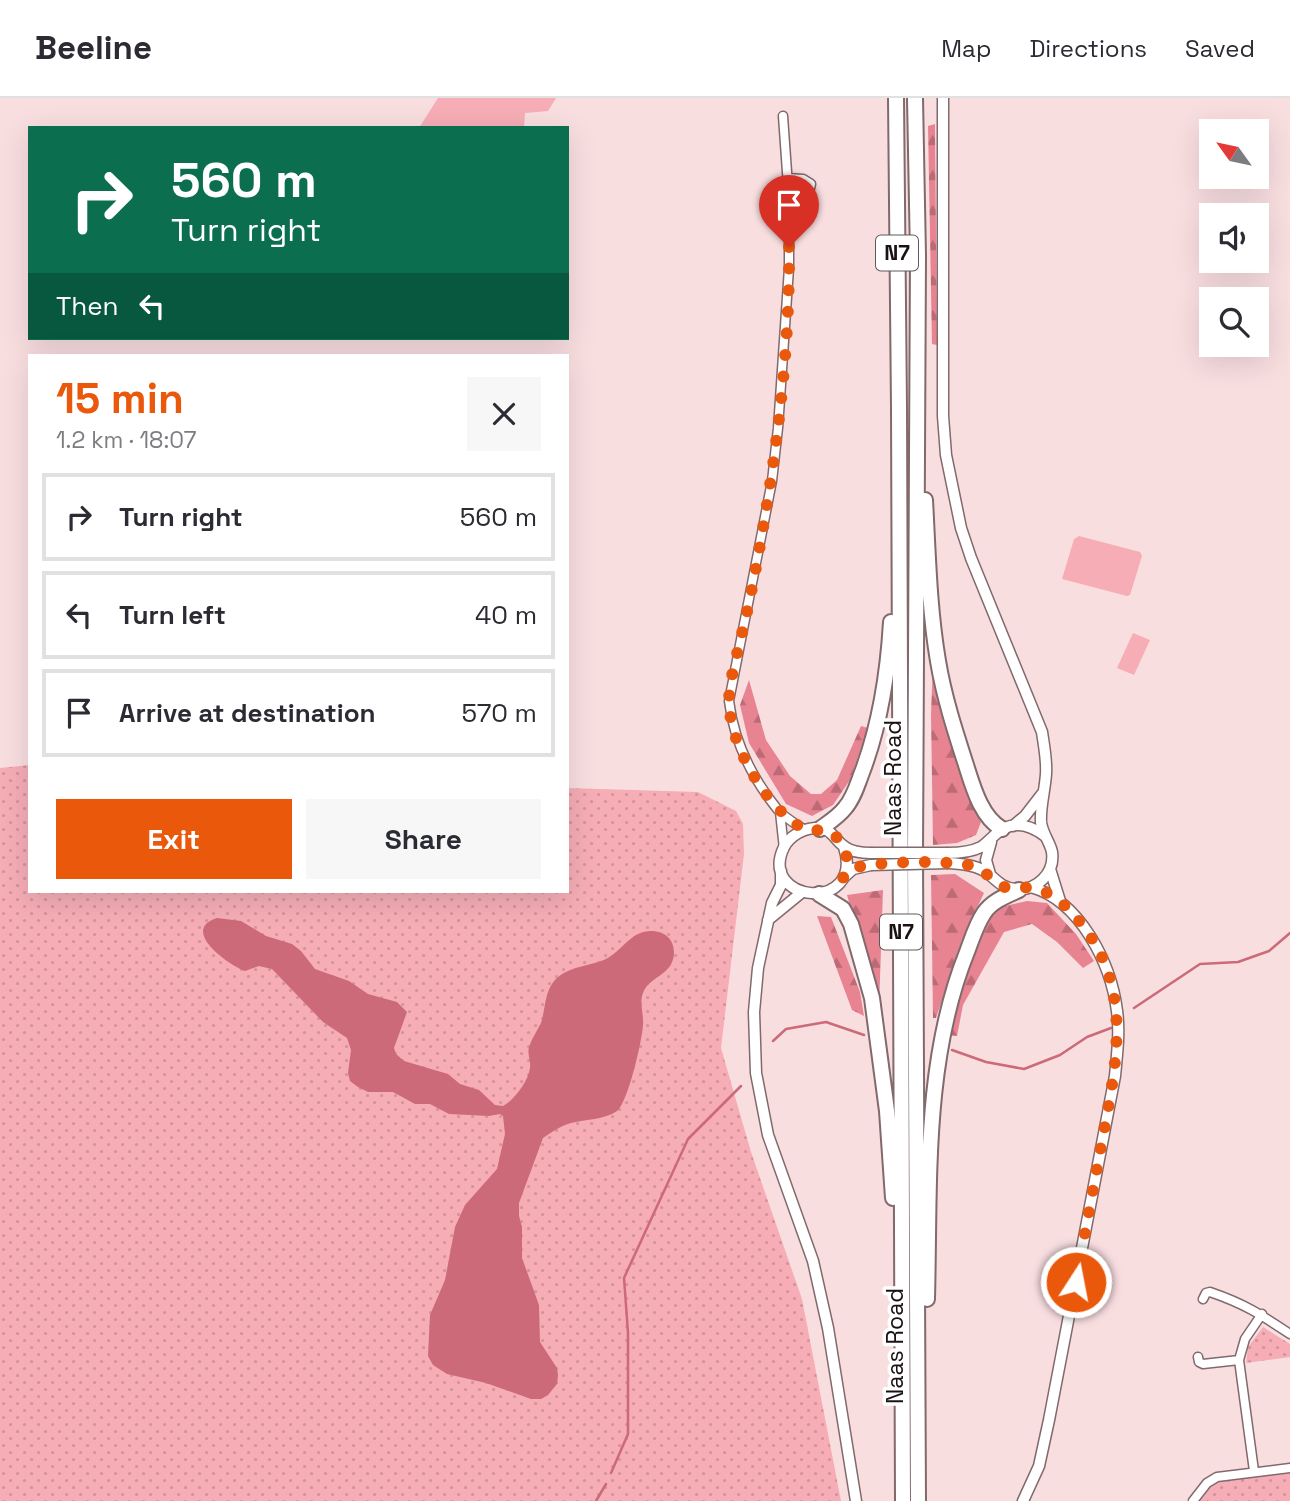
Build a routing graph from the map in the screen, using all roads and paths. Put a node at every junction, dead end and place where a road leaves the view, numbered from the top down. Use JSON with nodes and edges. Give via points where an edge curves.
{"nodes":[{"id":1,"x":896,"y":98,"type":"edge"},
{"id":2,"x":915,"y":98,"type":"edge"},
{"id":3,"x":943,"y":98,"type":"edge"},
{"id":4,"x":783,"y":116,"type":"dead end"},
{"id":5,"x":787,"y":178,"type":"junction"},
{"id":6,"x":789,"y":205,"type":"junction"},
{"id":7,"x":918,"y":256,"type":"junction"},
{"id":8,"x":899,"y":408,"type":"junction"},
{"id":9,"x":1044,"y":791,"type":"junction"},
{"id":10,"x":780,"y":812,"type":"junction"},
{"id":11,"x":812,"y":829,"type":"junction"},
{"id":12,"x":1002,"y":832,"type":"junction"},
{"id":13,"x":1045,"y":836,"type":"junction"},
{"id":14,"x":844,"y":847,"type":"junction"},
{"id":15,"x":783,"y":849,"type":"junction"},
{"id":16,"x":948,"y":858,"type":"junction"},
{"id":17,"x":1050,"y":869,"type":"junction"},
{"id":18,"x":781,"y":871,"type":"junction"},
{"id":19,"x":990,"y":874,"type":"junction"},
{"id":20,"x":843,"y":878,"type":"junction"},
{"id":21,"x":1025,"y":888,"type":"junction"},
{"id":22,"x":801,"y":892,"type":"junction"},
{"id":23,"x":819,"y":894,"type":"junction"},
{"id":24,"x":1060,"y":901,"type":"junction"},
{"id":25,"x":768,"y":920,"type":"junction"},
{"id":26,"x":1203,"y":1299,"type":"dead end"},
{"id":27,"x":1262,"y":1314,"type":"junction"},
{"id":28,"x":1290,"y":1334,"type":"edge"},
{"id":29,"x":1198,"y":1357,"type":"dead end"},
{"id":30,"x":1239,"y":1360,"type":"junction"},
{"id":31,"x":918,"y":1454,"type":"junction"},
{"id":32,"x":902,"y":1455,"type":"junction"},
{"id":33,"x":1290,"y":1468,"type":"edge"},
{"id":34,"x":1254,"y":1471,"type":"junction"},
{"id":35,"x":856,"y":1501,"type":"edge"},
{"id":36,"x":903,"y":1501,"type":"edge"},
{"id":37,"x":918,"y":1501,"type":"edge"},
{"id":38,"x":1023,"y":1501,"type":"edge"},
{"id":39,"x":1194,"y":1501,"type":"edge"}],
"edges":[{"from":1,"to":8,"type":"highway","name":"Naas Road","number":"N7"},
{"from":2,"to":7,"type":"highway","name":"Naas Road","number":"N7"},
{"from":3,"to":9,"type":"street","via":[[946,455],[971,558],[1042,732]]},
{"from":4,"to":5,"type":"street"},
{"from":5,"to":6,"type":"street"},
{"from":5,"to":6,"type":"street","via":[[811,184],[803,200]]},
{"from":6,"to":10,"type":"street","via":[[784,361],[772,481],[729,701],[741,751]]},
{"from":7,"to":12,"type":"highway","number":"N7","via":[[923,465],[937,660],[972,783],[991,822]]},
{"from":7,"to":31,"type":"highway","name":"Naas Road","number":"N7"},
{"from":8,"to":11,"type":"highway","number":"N7","via":[[893,596],[882,702],[853,795],[845,809]]},
{"from":8,"to":32,"type":"highway","name":"Naas Road","number":"N7"},
{"from":9,"to":12,"type":"street","via":[[1026,816]]},
{"from":9,"to":13,"type":"street","via":[[1041,822]]},
{"from":10,"to":11,"type":"street"},
{"from":10,"to":15,"type":"street"},
{"from":11,"to":14,"type":"street","via":[[834,835]]},
{"from":11,"to":15,"type":"street","via":[[792,837]]},
{"from":12,"to":13,"type":"street","via":[[1030,827]]},
{"from":12,"to":16,"type":"street","via":[[979,848]]},
{"from":12,"to":19,"type":"street","via":[[986,853]]},
{"from":13,"to":17,"type":"street","via":[[1052,852]]},
{"from":14,"to":16,"type":"street","bridge":true},
{"from":14,"to":20,"type":"street"},
{"from":15,"to":18,"type":"street"},
{"from":16,"to":19,"type":"street"},
{"from":16,"to":20,"type":"street","bridge":true,"via":[[871,865],[853,869]]},
{"from":17,"to":21,"type":"street","via":[[1046,877]]},
{"from":17,"to":24,"type":"street"},
{"from":18,"to":22,"type":"street","via":[[788,884]]},
{"from":18,"to":25,"type":"street","via":[[781,885]]},
{"from":19,"to":21,"type":"street","via":[[1000,884]]},
{"from":20,"to":23,"type":"street"},
{"from":21,"to":24,"type":"street"},
{"from":21,"to":31,"type":"highway","number":"N7","via":[[993,904],[977,927],[954,990],[941,1046],[934,1106]]},
{"from":22,"to":23,"type":"street"},
{"from":22,"to":25,"type":"street"},
{"from":23,"to":32,"type":"highway","number":"N7","via":[[843,909],[851,924],[879,1042],[895,1222]]},
{"from":24,"to":38,"type":"street","via":[[1090,938],[1107,972],[1117,1013],[1117,1055],[1044,1448]]},
{"from":25,"to":35,"type":"street","via":[[754,1012],[756,1073],[768,1135],[816,1275]]},
{"from":26,"to":27,"type":"street","via":[[1210,1293]]},
{"from":27,"to":28,"type":"street"},
{"from":27,"to":30,"type":"street","via":[[1245,1339]]},
{"from":29,"to":30,"type":"street","via":[[1203,1364]]},
{"from":30,"to":34,"type":"street"},
{"from":31,"to":37,"type":"highway","name":"Naas Road","number":"N7"},
{"from":32,"to":36,"type":"highway","name":"Naas Road","number":"N7"},
{"from":33,"to":34,"type":"street"},
{"from":34,"to":39,"type":"street","via":[[1217,1477]]}]}
